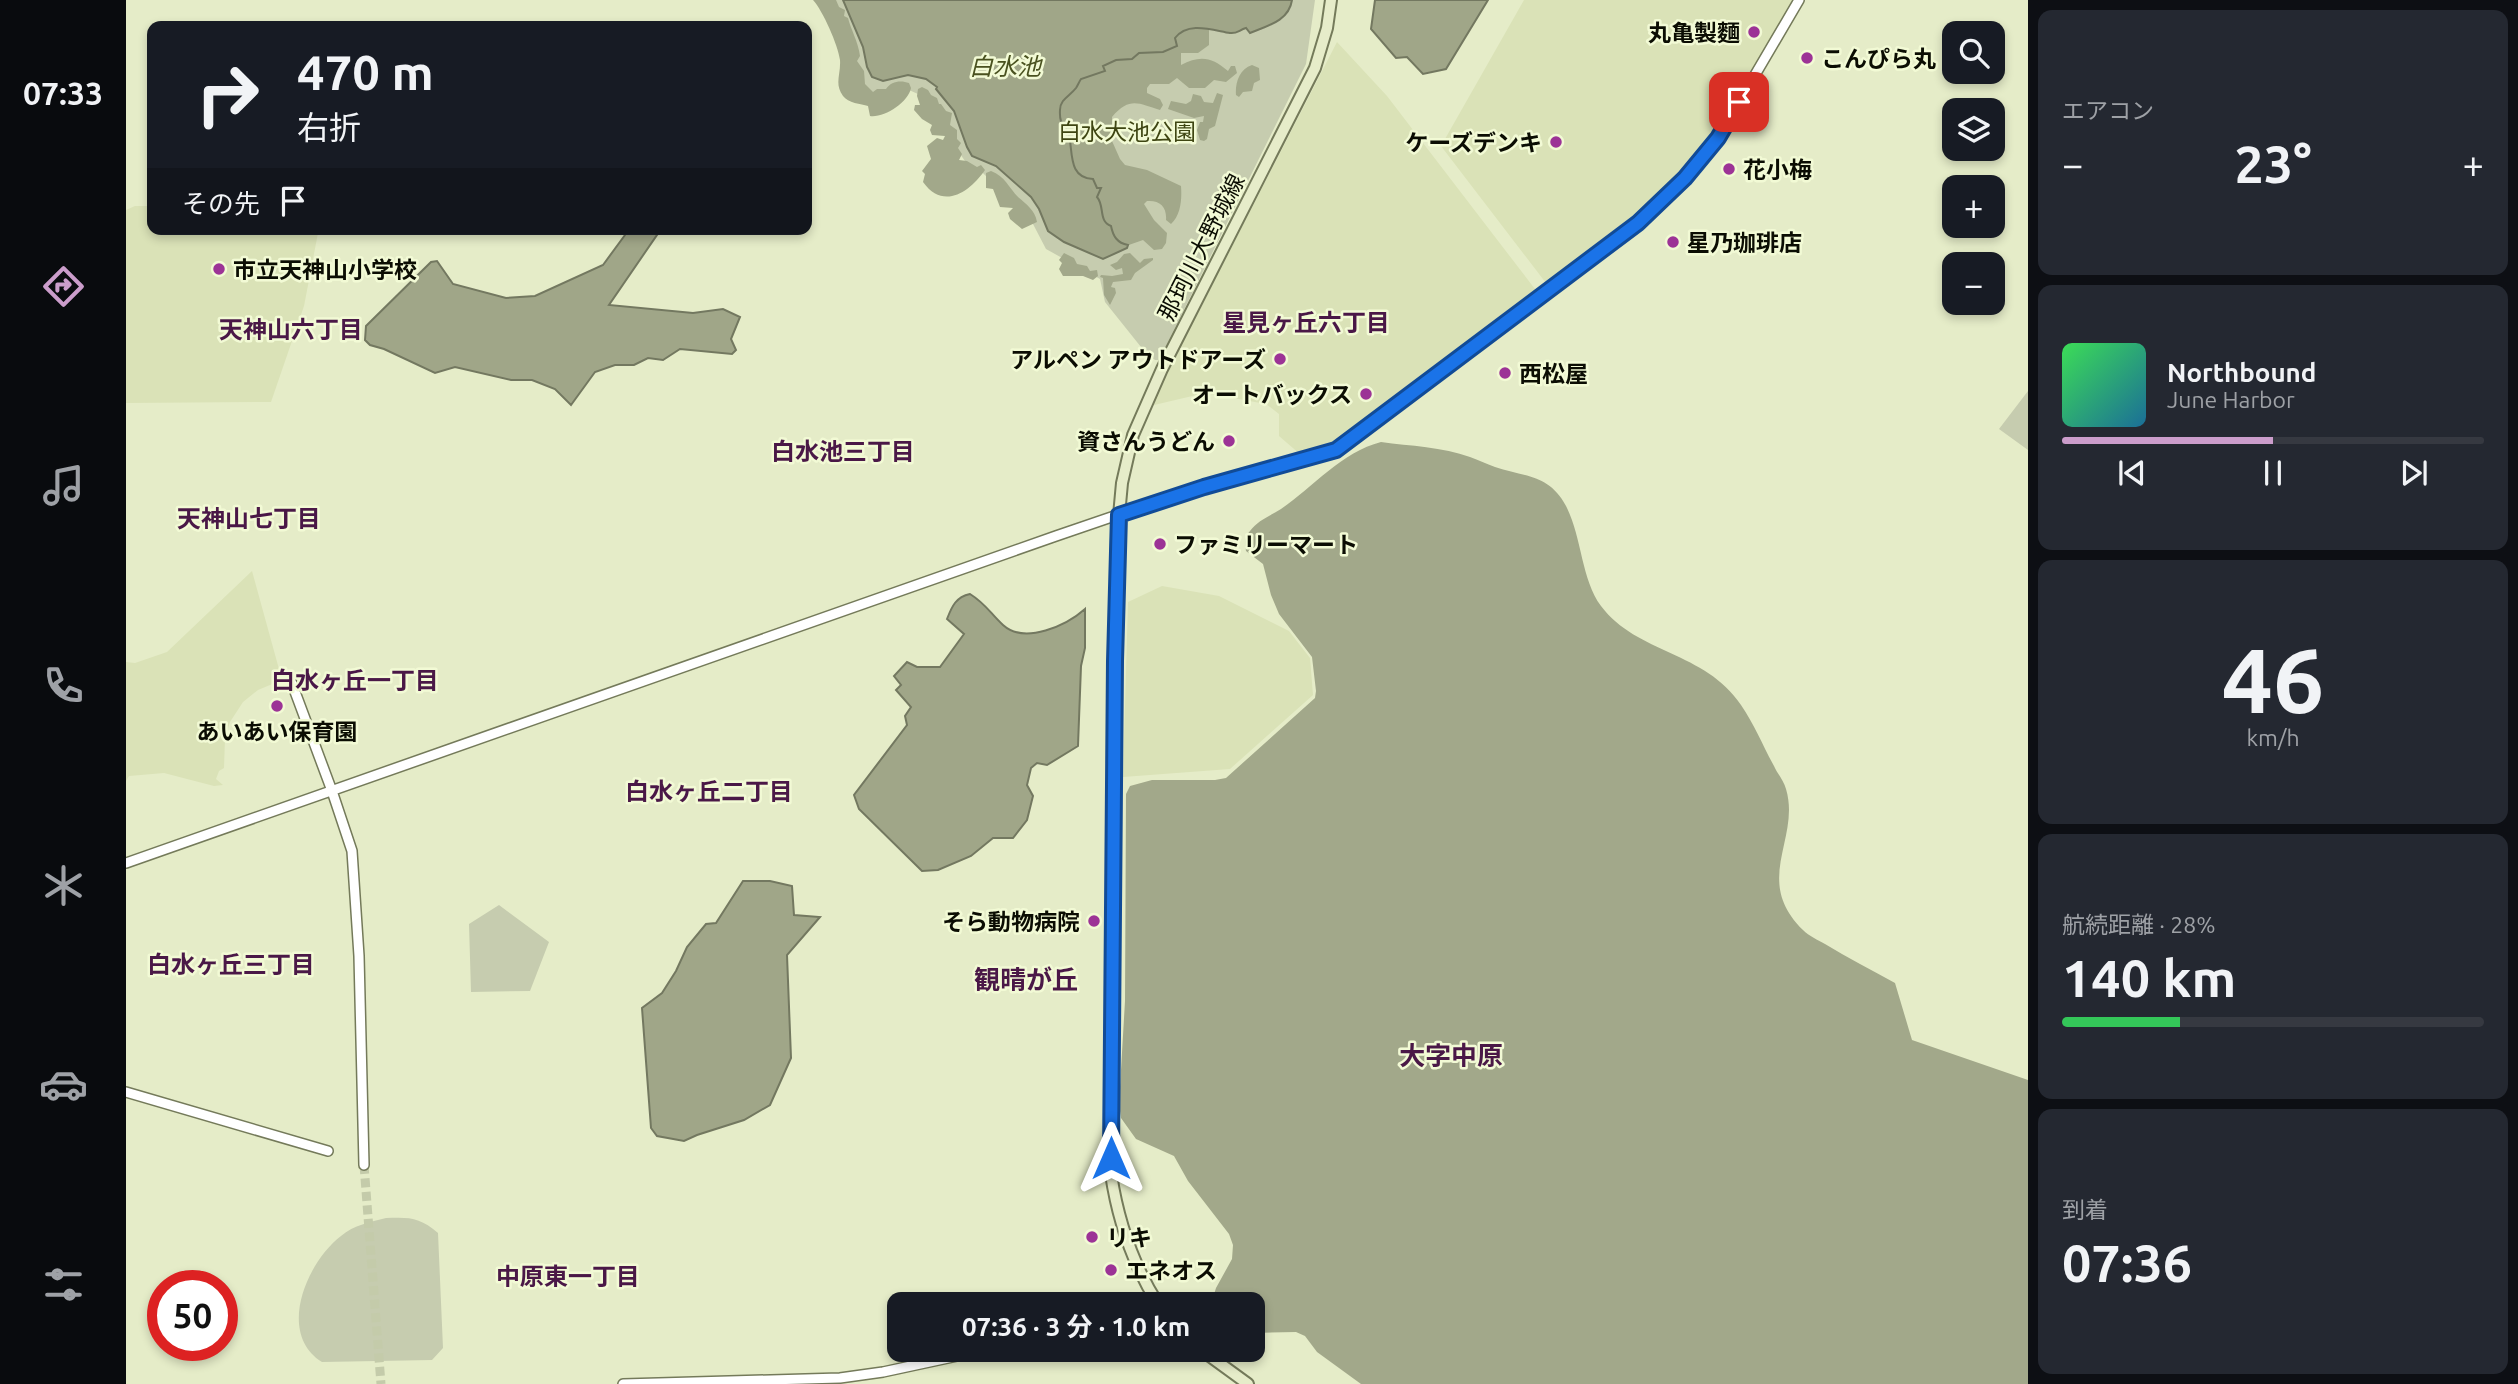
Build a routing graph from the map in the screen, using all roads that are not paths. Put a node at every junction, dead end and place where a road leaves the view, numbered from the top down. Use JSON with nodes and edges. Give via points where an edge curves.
{"nodes":[{"id":1,"x":1331,"y":0,"type":"edge"},
{"id":2,"x":1799,"y":0,"type":"edge"},
{"id":3,"x":1119,"y":515,"type":"junction"},
{"id":4,"x":291,"y":681,"type":"dead end"},
{"id":5,"x":332,"y":791,"type":"junction"},
{"id":6,"x":126,"y":863,"type":"edge"},
{"id":7,"x":126,"y":1092,"type":"edge"},
{"id":8,"x":328,"y":1151,"type":"dead end"},
{"id":9,"x":365,"y":1165,"type":"tunnel mouth"},
{"id":10,"x":1151,"y":1292,"type":"edge"},
{"id":11,"x":930,"y":1362,"type":"edge"},
{"id":12,"x":1218,"y":1362,"type":"edge"},
{"id":13,"x":623,"y":1384,"type":"edge"},
{"id":14,"x":1248,"y":1384,"type":"edge"}],
"edges":[{"from":1,"to":3,"type":"main road","name":"那珂川大野城線","via":[[1323,45],[1306,89],[1142,413],[1124,471]]},
{"from":2,"to":3,"type":"street","via":[[1718,138],[1685,178],[1599,254],[1336,450]]},
{"from":3,"to":5,"type":"street"},
{"from":3,"to":10,"type":"main road","name":"那珂川大野城線","via":[[1111,1174],[1126,1242]]},
{"from":4,"to":5,"type":"street"},
{"from":5,"to":6,"type":"street"},
{"from":5,"to":9,"type":"street","via":[[352,851]]},
{"from":7,"to":8,"type":"street"},
{"from":11,"to":13,"type":"street","via":[[840,1378]]},
{"from":12,"to":14,"type":"main road"}]}
